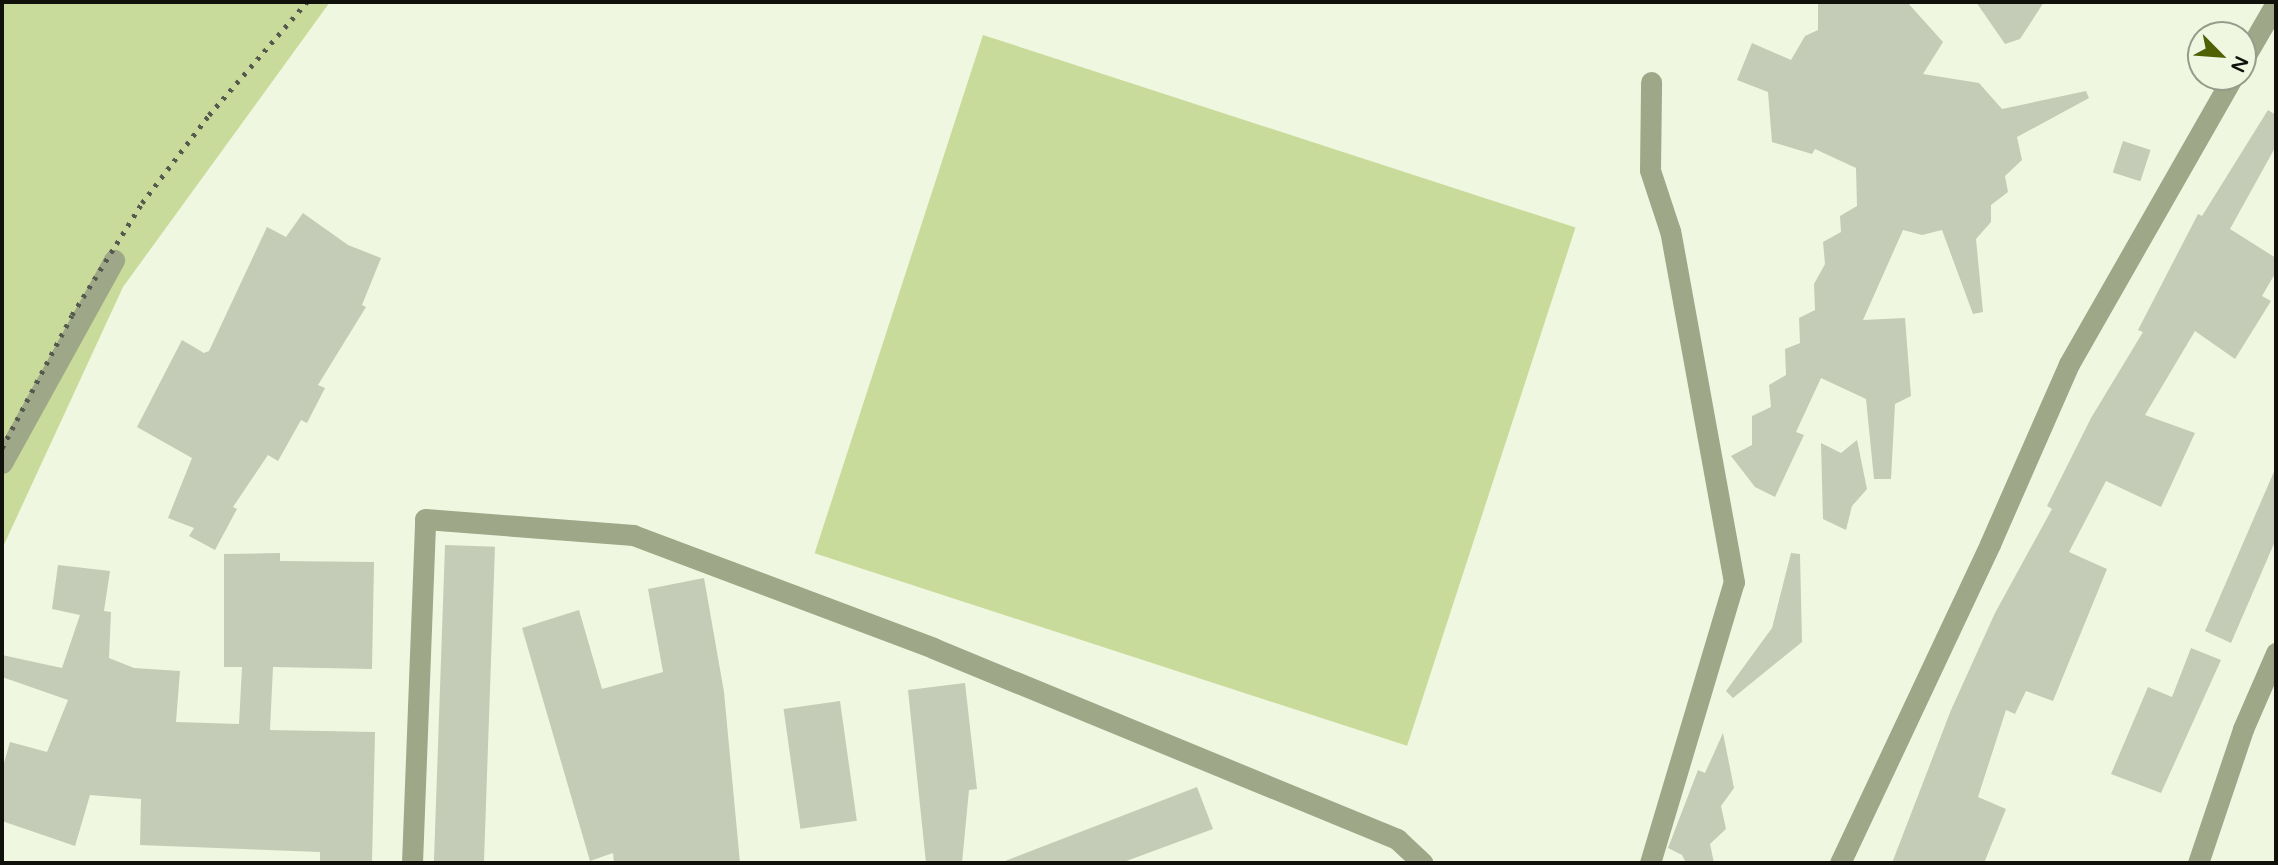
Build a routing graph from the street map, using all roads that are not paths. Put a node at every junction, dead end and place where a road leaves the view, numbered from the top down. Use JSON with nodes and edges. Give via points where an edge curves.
{"nodes":[{"id":1,"x":2276,"y":2,"type":"edge"},
{"id":2,"x":2257,"y":35,"type":"edge"},
{"id":3,"x":1651,"y":82,"type":"dead end"},
{"id":4,"x":2225,"y":91,"type":"edge"},
{"id":5,"x":114,"y":260,"type":"dead end"},
{"id":6,"x":2,"y":463,"type":"edge"},
{"id":7,"x":2276,"y":653,"type":"edge"},
{"id":8,"x":412,"y":863,"type":"edge"},
{"id":9,"x":1423,"y":863,"type":"edge"},
{"id":10,"x":1650,"y":863,"type":"edge"},
{"id":11,"x":1840,"y":863,"type":"edge"},
{"id":12,"x":2198,"y":863,"type":"edge"}],
"edges":[{"from":1,"to":2,"type":"street"},
{"from":3,"to":10,"type":"street","via":[[1650,170],[1670,231],[1734,582]]},
{"from":4,"to":11,"type":"street","via":[[2069,364]]},
{"from":5,"to":6,"type":"street"},
{"from":7,"to":12,"type":"street","via":[[2243,729]]},
{"from":8,"to":9,"type":"street","via":[[425,519],[633,535],[933,648],[1397,839]]}]}
